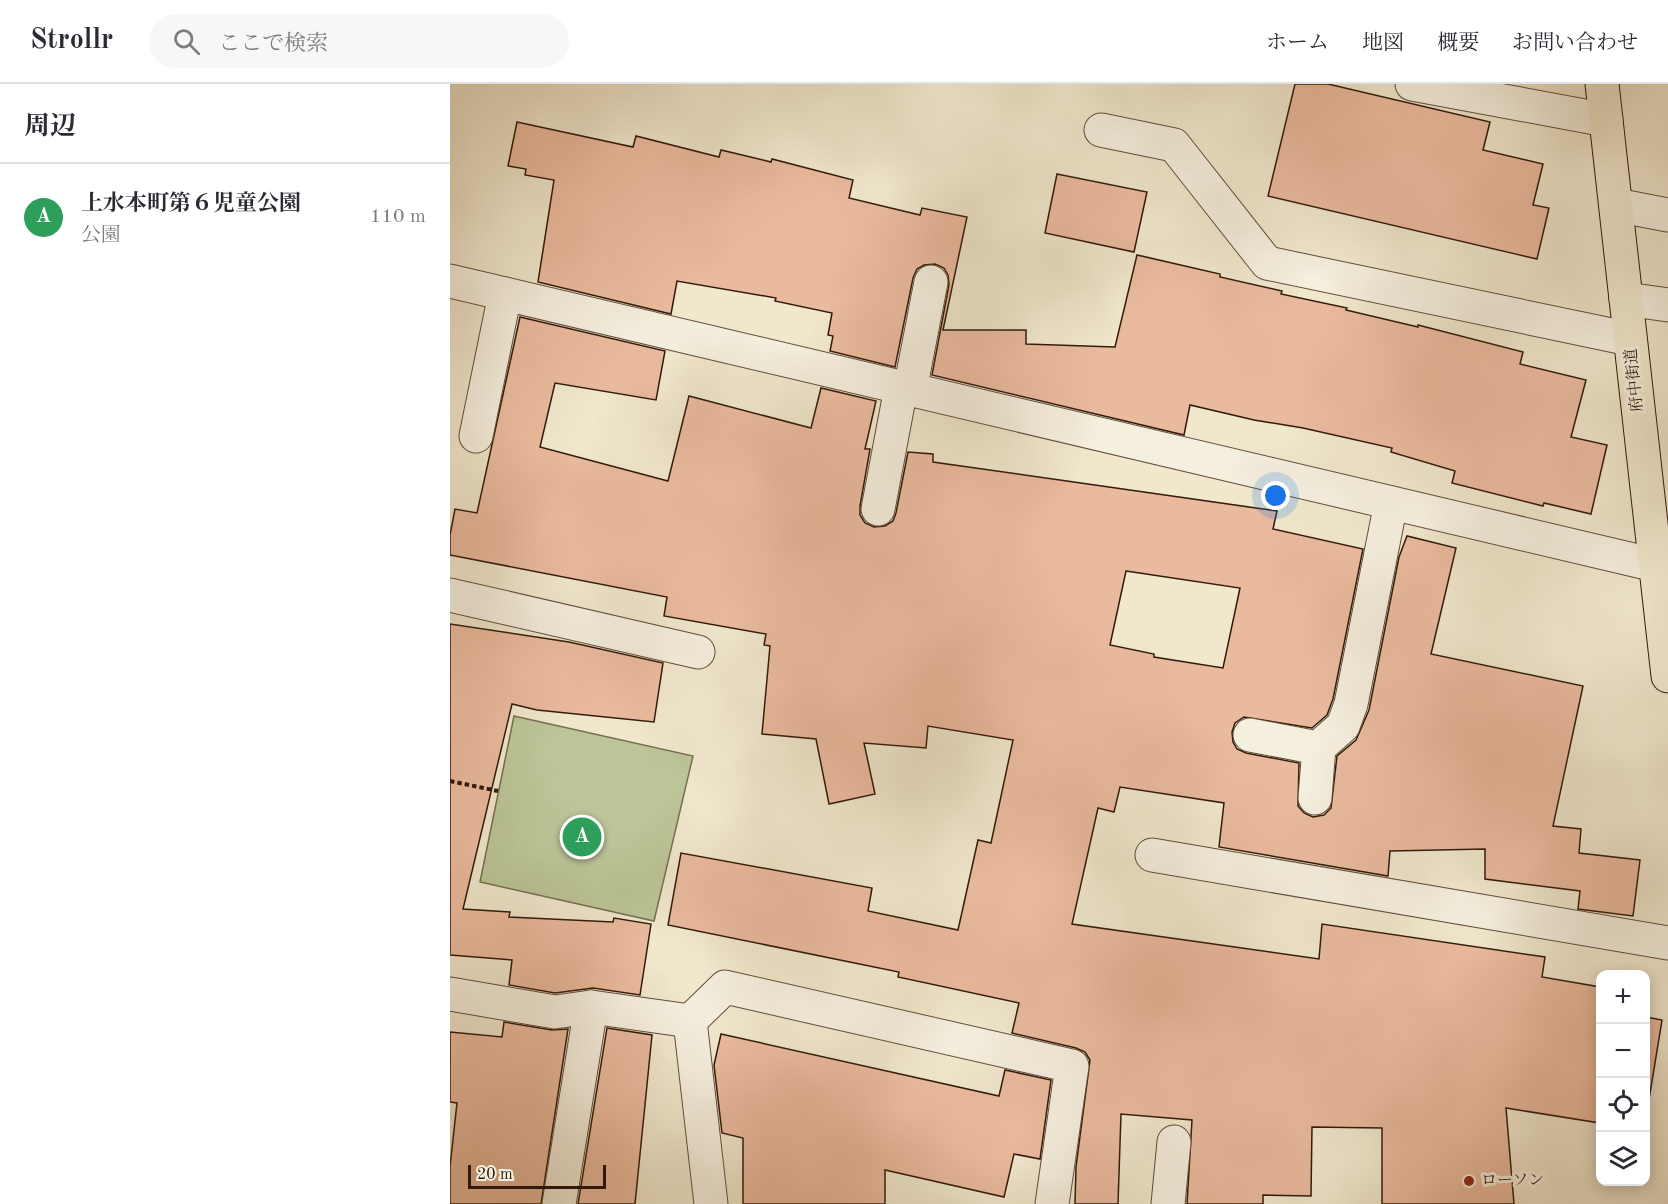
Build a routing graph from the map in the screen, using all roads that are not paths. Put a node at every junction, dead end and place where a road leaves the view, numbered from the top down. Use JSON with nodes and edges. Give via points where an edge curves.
{"nodes":[{"id":1,"x":1412,"y":84,"type":"edge"},
{"id":2,"x":1602,"y":84,"type":"edge"},
{"id":3,"x":1606,"y":120,"type":"junction"},
{"id":4,"x":1101,"y":130,"type":"dead end"},
{"id":5,"x":1616,"y":205,"type":"junction"},
{"id":6,"x":1668,"y":215,"type":"edge"},
{"id":7,"x":450,"y":281,"type":"edge"},
{"id":8,"x":931,"y":282,"type":"dead end"},
{"id":9,"x":505,"y":294,"type":"junction"},
{"id":10,"x":1626,"y":299,"type":"junction"},
{"id":11,"x":1668,"y":305,"type":"edge"},
{"id":12,"x":1630,"y":339,"type":"junction"},
{"id":13,"x":905,"y":389,"type":"junction"},
{"id":14,"x":476,"y":436,"type":"dead end"},
{"id":15,"x":1391,"y":503,"type":"junction"},
{"id":16,"x":878,"y":509,"type":"dead end"},
{"id":17,"x":1654,"y":565,"type":"junction"},
{"id":18,"x":450,"y":595,"type":"edge"},
{"id":19,"x":698,"y":652,"type":"dead end"},
{"id":20,"x":1668,"y":676,"type":"edge"},
{"id":21,"x":1250,"y":735,"type":"dead end"},
{"id":22,"x":1319,"y":747,"type":"junction"},
{"id":23,"x":1315,"y":798,"type":"dead end"},
{"id":24,"x":1152,"y":855,"type":"dead end"},
{"id":25,"x":1668,"y":943,"type":"edge"},
{"id":26,"x":450,"y":994,"type":"edge"},
{"id":27,"x":591,"y":1007,"type":"junction"},
{"id":28,"x":690,"y":1021,"type":"junction"},
{"id":29,"x":1174,"y":1142,"type":"dead end"},
{"id":30,"x":559,"y":1204,"type":"edge"},
{"id":31,"x":711,"y":1204,"type":"edge"},
{"id":32,"x":1052,"y":1204,"type":"edge"},
{"id":33,"x":1167,"y":1204,"type":"edge"}],
"edges":[{"from":1,"to":3,"type":"street"},
{"from":2,"to":3,"type":"main road","name":"府中街道"},
{"from":3,"to":5,"type":"main road","name":"府中街道"},
{"from":4,"to":12,"type":"street","via":[[1174,145],[1267,263]]},
{"from":5,"to":6,"type":"street"},
{"from":5,"to":10,"type":"main road","name":"府中街道"},
{"from":7,"to":9,"type":"street"},
{"from":8,"to":13,"type":"street"},
{"from":9,"to":13,"type":"street"},
{"from":9,"to":14,"type":"street"},
{"from":10,"to":11,"type":"street"},
{"from":10,"to":12,"type":"main road","name":"府中街道"},
{"from":12,"to":17,"type":"main road","name":"府中街道"},
{"from":13,"to":15,"type":"street"},
{"from":13,"to":16,"type":"street"},
{"from":15,"to":17,"type":"street"},
{"from":15,"to":22,"type":"street","via":[[1351,704],[1344,726]]},
{"from":17,"to":20,"type":"main road","name":"府中街道"},
{"from":18,"to":19,"type":"street"},
{"from":21,"to":22,"type":"street"},
{"from":22,"to":23,"type":"street"},
{"from":24,"to":25,"type":"street"},
{"from":26,"to":27,"type":"street","via":[[555,1012]]},
{"from":27,"to":28,"type":"street"},
{"from":27,"to":30,"type":"street"},
{"from":28,"to":31,"type":"street"},
{"from":28,"to":32,"type":"street","via":[[725,987],[1072,1066]]},
{"from":29,"to":33,"type":"street"}]}
